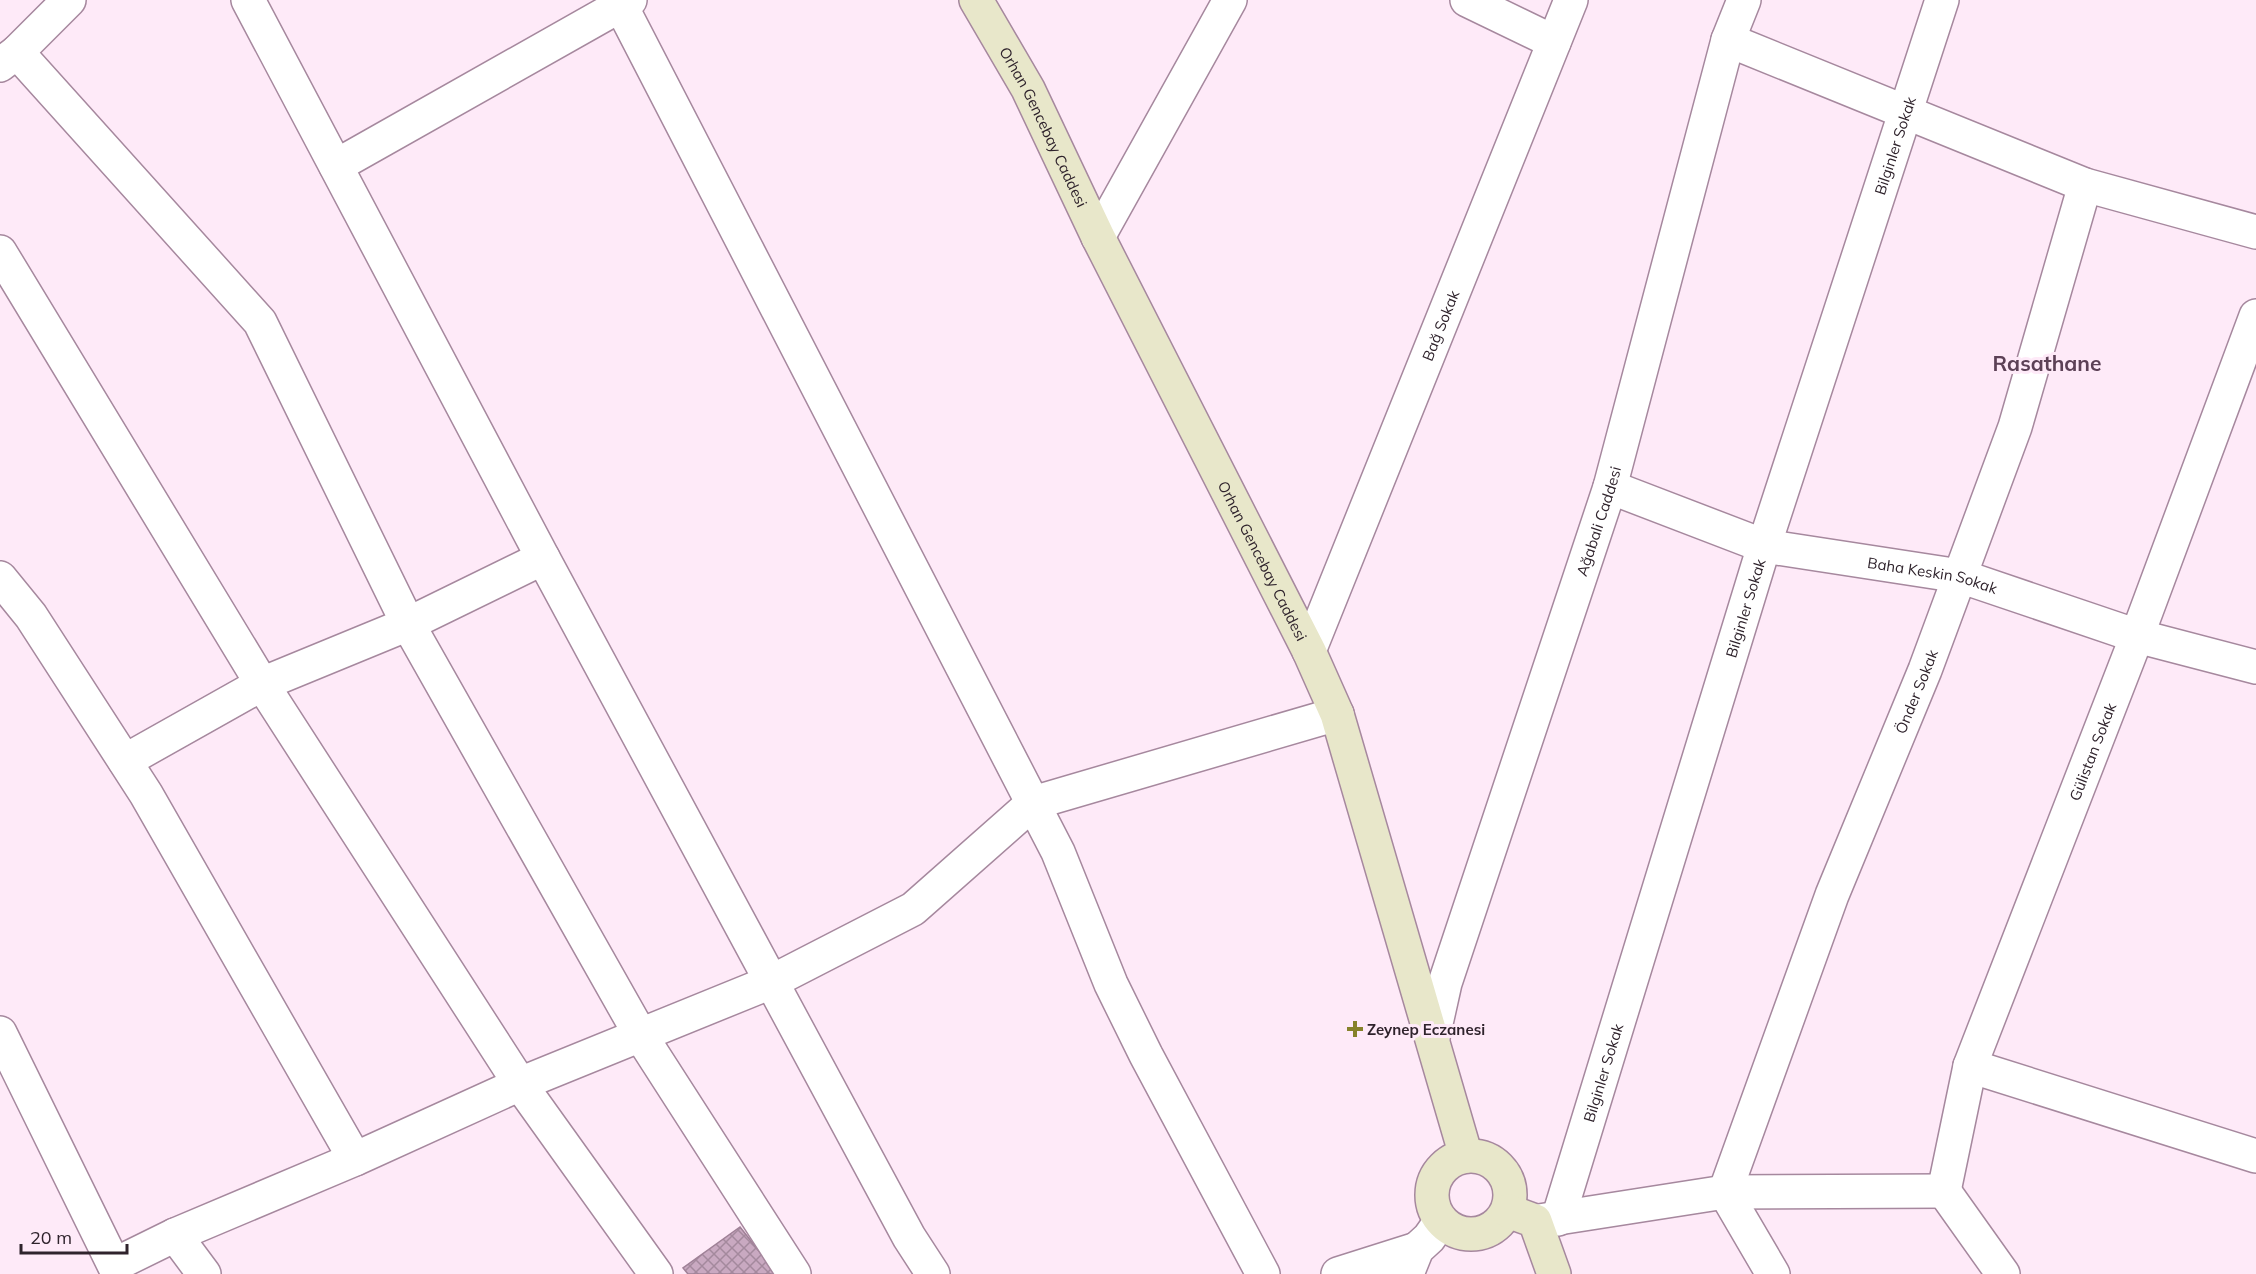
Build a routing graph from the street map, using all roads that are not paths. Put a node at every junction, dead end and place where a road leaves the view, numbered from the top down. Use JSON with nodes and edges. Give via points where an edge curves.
{"nodes":[{"id":1,"x":69,"y":0,"type":"edge"},
{"id":2,"x":249,"y":0,"type":"edge"},
{"id":3,"x":976,"y":0,"type":"edge"},
{"id":4,"x":1230,"y":0,"type":"edge"},
{"id":5,"x":1467,"y":0,"type":"edge"},
{"id":6,"x":1571,"y":0,"type":"edge"},
{"id":7,"x":1744,"y":0,"type":"edge"},
{"id":8,"x":1942,"y":0,"type":"edge"},
{"id":9,"x":623,"y":2,"type":"edge"},
{"id":10,"x":1728,"y":40,"type":"junction"},
{"id":11,"x":1554,"y":42,"type":"junction"},
{"id":12,"x":8,"y":58,"type":"edge"},
{"id":13,"x":1905,"y":112,"type":"junction"},
{"id":14,"x":336,"y":166,"type":"junction"},
{"id":15,"x":2085,"y":185,"type":"junction"},
{"id":16,"x":2256,"y":232,"type":"edge"},
{"id":17,"x":1098,"y":237,"type":"junction"},
{"id":18,"x":0,"y":252,"type":"edge"},
{"id":19,"x":2256,"y":316,"type":"edge"},
{"id":20,"x":1610,"y":487,"type":"junction"},
{"id":21,"x":1764,"y":546,"type":"junction"},
{"id":22,"x":543,"y":558,"type":"junction"},
{"id":23,"x":1960,"y":576,"type":"junction"},
{"id":24,"x":0,"y":578,"type":"edge"},
{"id":25,"x":408,"y":624,"type":"junction"},
{"id":26,"x":2137,"y":636,"type":"junction"},
{"id":27,"x":1309,"y":651,"type":"junction"},
{"id":28,"x":2256,"y":667,"type":"edge"},
{"id":29,"x":262,"y":684,"type":"junction"},
{"id":30,"x":1337,"y":714,"type":"junction"},
{"id":31,"x":125,"y":761,"type":"junction"},
{"id":32,"x":1033,"y":804,"type":"junction"},
{"id":33,"x":771,"y":982,"type":"junction"},
{"id":34,"x":0,"y":1034,"type":"edge"},
{"id":35,"x":641,"y":1036,"type":"junction"},
{"id":36,"x":1433,"y":1037,"type":"junction"},
{"id":37,"x":1970,"y":1066,"type":"junction"},
{"id":38,"x":520,"y":1084,"type":"junction"},
{"id":39,"x":1466,"y":1156,"type":"junction"},
{"id":40,"x":2256,"y":1156,"type":"edge"},
{"id":41,"x":355,"y":1159,"type":"junction"},
{"id":42,"x":1944,"y":1191,"type":"junction"},
{"id":43,"x":1725,"y":1192,"type":"junction"},
{"id":44,"x":1534,"y":1217,"type":"junction"},
{"id":45,"x":1441,"y":1221,"type":"junction"},
{"id":46,"x":175,"y":1235,"type":"junction"},
{"id":47,"x":1412,"y":1262,"type":"edge"},
{"id":48,"x":103,"y":1270,"type":"edge"},
{"id":49,"x":204,"y":1274,"type":"edge"},
{"id":50,"x":656,"y":1274,"type":"edge"},
{"id":51,"x":794,"y":1274,"type":"edge"},
{"id":52,"x":933,"y":1274,"type":"edge"},
{"id":53,"x":1263,"y":1274,"type":"edge"},
{"id":54,"x":1338,"y":1274,"type":"edge"},
{"id":55,"x":1554,"y":1274,"type":"edge"},
{"id":56,"x":1773,"y":1274,"type":"edge"},
{"id":57,"x":2003,"y":1274,"type":"edge"}],
"edges":[{"from":1,"to":12,"type":"street"},
{"from":2,"to":14,"type":"street"},
{"from":3,"to":17,"type":"main road","name":"Orhan Gencebay Caddesi","via":[[1028,89]]},
{"from":4,"to":17,"type":"street"},
{"from":5,"to":11,"type":"street"},
{"from":6,"to":11,"type":"street","name":"Bağ Sokak"},
{"from":7,"to":10,"type":"street","name":"Ağabali Caddesi"},
{"from":8,"to":13,"type":"street","name":"Bilginler Sokak"},
{"from":9,"to":14,"type":"street"},
{"from":9,"to":32,"type":"street"},
{"from":10,"to":13,"type":"street"},
{"from":10,"to":20,"type":"street","name":"Ağabali Caddesi"},
{"from":11,"to":27,"type":"street","name":"Bağ Sokak"},
{"from":12,"to":25,"type":"street","via":[[260,322]]},
{"from":13,"to":15,"type":"street"},
{"from":13,"to":21,"type":"street","name":"Bilginler Sokak"},
{"from":14,"to":22,"type":"street"},
{"from":15,"to":16,"type":"street"},
{"from":15,"to":23,"type":"street","name":"Önder Sokak","via":[[2015,427]]},
{"from":17,"to":27,"type":"main road","name":"Orhan Gencebay Caddesi"},
{"from":18,"to":29,"type":"street"},
{"from":19,"to":26,"type":"street","name":"Gülistan Sokak"},
{"from":20,"to":21,"type":"street","name":"Baha Keskin Sokak"},
{"from":20,"to":36,"type":"street","name":"Ağabali Caddesi","via":[[1449,972]]},
{"from":21,"to":23,"type":"street","name":"Baha Keskin Sokak"},
{"from":21,"to":44,"type":"street","name":"Bilginler Sokak"},
{"from":22,"to":25,"type":"street"},
{"from":22,"to":33,"type":"street"},
{"from":23,"to":26,"type":"street","name":"Baha Keskin Sokak"},
{"from":23,"to":43,"type":"street","name":"Önder Sokak","via":[[1833,895]]},
{"from":24,"to":31,"type":"street","via":[[32,616]]},
{"from":25,"to":29,"type":"street"},
{"from":25,"to":35,"type":"street"},
{"from":26,"to":28,"type":"street","name":"Baha Keskin Sokak"},
{"from":26,"to":37,"type":"street","name":"Gülistan Sokak"},
{"from":27,"to":30,"type":"main road","name":"Orhan Gencebay Caddesi"},
{"from":29,"to":31,"type":"street"},
{"from":29,"to":38,"type":"street"},
{"from":30,"to":32,"type":"street"},
{"from":30,"to":36,"type":"main road","name":"Orhan Gencebay Caddesi"},
{"from":31,"to":41,"type":"street"},
{"from":32,"to":33,"type":"street","via":[[913,909]]},
{"from":32,"to":53,"type":"street","via":[[1058,852],[1131,1025]]},
{"from":33,"to":35,"type":"street"},
{"from":33,"to":52,"type":"street","via":[[909,1237]]},
{"from":34,"to":48,"type":"street"},
{"from":35,"to":38,"type":"street"},
{"from":35,"to":51,"type":"street"},
{"from":36,"to":39,"type":"main road","name":"Orhan Gencebay Caddesi"},
{"from":37,"to":40,"type":"street"},
{"from":37,"to":42,"type":"street","name":"Gülistan Sokak"},
{"from":38,"to":41,"type":"street"},
{"from":38,"to":50,"type":"street"},
{"from":39,"to":44,"type":"main road","via":[[1487,1158],[1503,1171],[1511,1190]]},
{"from":39,"to":45,"type":"main road","via":[[1446,1164],[1434,1181],[1431,1202]]},
{"from":41,"to":46,"type":"street"},
{"from":42,"to":43,"type":"street"},
{"from":42,"to":57,"type":"street"},
{"from":43,"to":44,"type":"street"},
{"from":43,"to":56,"type":"street"},
{"from":44,"to":45,"type":"main road","via":[[1464,1235]]},
{"from":44,"to":55,"type":"main road"},
{"from":45,"to":47,"type":"street"},
{"from":46,"to":48,"type":"street"},
{"from":46,"to":49,"type":"street"},
{"from":47,"to":54,"type":"street"}]}
